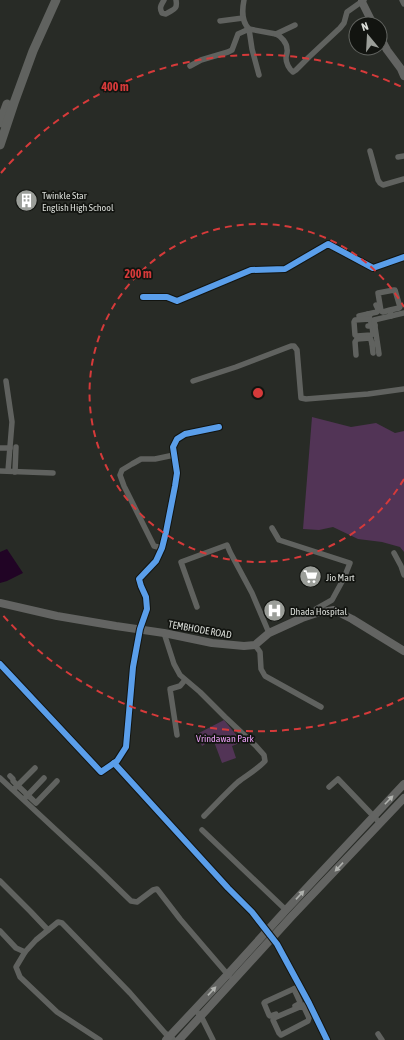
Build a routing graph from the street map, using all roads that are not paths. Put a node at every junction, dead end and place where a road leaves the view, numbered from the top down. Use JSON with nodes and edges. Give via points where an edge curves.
{"nodes":[{"id":1,"x":49,"y":0,"type":"edge"},
{"id":2,"x":56,"y":0,"type":"edge"},
{"id":3,"x":164,"y":0,"type":"edge"},
{"id":4,"x":176,"y":0,"type":"edge"},
{"id":5,"x":244,"y":0,"type":"edge"},
{"id":6,"x":402,"y":0,"type":"edge"},
{"id":7,"x":362,"y":1,"type":"edge"},
{"id":8,"x":404,"y":4,"type":"edge"},
{"id":9,"x":369,"y":16,"type":"edge"},
{"id":10,"x":243,"y":18,"type":"junction"},
{"id":11,"x":220,"y":21,"type":"dead end"},
{"id":12,"x":295,"y":26,"type":"dead end"},
{"id":13,"x":249,"y":29,"type":"junction"},
{"id":14,"x":276,"y":34,"type":"junction"},
{"id":15,"x":388,"y":51,"type":"edge"},
{"id":16,"x":190,"y":66,"type":"dead end"},
{"id":17,"x":259,"y":75,"type":"dead end"},
{"id":18,"x":404,"y":76,"type":"edge"},
{"id":19,"x":0,"y":123,"type":"edge"},
{"id":20,"x":0,"y":145,"type":"edge"},
{"id":21,"x":370,"y":151,"type":"dead end"},
{"id":22,"x":404,"y":180,"type":"edge"},
{"id":23,"x":404,"y":258,"type":"edge"},
{"id":24,"x":143,"y":297,"type":"dead end"},
{"id":25,"x":374,"y":298,"type":"dead end"},
{"id":26,"x":391,"y":313,"type":"junction"},
{"id":27,"x":404,"y":313,"type":"edge"},
{"id":28,"x":368,"y":314,"type":"junction"},
{"id":29,"x":359,"y":316,"type":"dead end"},
{"id":30,"x":372,"y":324,"type":"junction"},
{"id":31,"x":375,"y":344,"type":"junction"},
{"id":32,"x":376,"y":353,"type":"dead end"},
{"id":33,"x":356,"y":355,"type":"dead end"},
{"id":34,"x":6,"y":381,"type":"dead end"},
{"id":35,"x":193,"y":381,"type":"dead end"},
{"id":36,"x":404,"y":389,"type":"edge"},
{"id":37,"x":219,"y":427,"type":"dead end"},
{"id":38,"x":13,"y":447,"type":"junction"},
{"id":39,"x":0,"y":448,"type":"edge"},
{"id":40,"x":174,"y":455,"type":"junction"},
{"id":41,"x":0,"y":471,"type":"edge"},
{"id":42,"x":8,"y":471,"type":"junction"},
{"id":43,"x":15,"y":472,"type":"junction"},
{"id":44,"x":53,"y":473,"type":"dead end"},
{"id":45,"x":272,"y":528,"type":"dead end"},
{"id":46,"x":162,"y":548,"type":"junction"},
{"id":47,"x":394,"y":553,"type":"dead end"},
{"id":48,"x":404,"y":575,"type":"edge"},
{"id":49,"x":0,"y":603,"type":"edge"},
{"id":50,"x":197,"y":607,"type":"dead end"},
{"id":51,"x":318,"y":613,"type":"junction"},
{"id":52,"x":140,"y":630,"type":"junction"},
{"id":53,"x":164,"y":633,"type":"junction"},
{"id":54,"x":269,"y":633,"type":"junction"},
{"id":55,"x":255,"y":645,"type":"junction"},
{"id":56,"x":404,"y":651,"type":"edge"},
{"id":57,"x":0,"y":664,"type":"edge"},
{"id":58,"x":185,"y":680,"type":"junction"},
{"id":59,"x":321,"y":707,"type":"dead end"},
{"id":60,"x":177,"y":735,"type":"dead end"},
{"id":61,"x":114,"y":763,"type":"junction"},
{"id":62,"x":35,"y":768,"type":"dead end"},
{"id":63,"x":10,"y":776,"type":"dead end"},
{"id":64,"x":0,"y":778,"type":"edge"},
{"id":65,"x":44,"y":778,"type":"dead end"},
{"id":66,"x":57,"y":781,"type":"dead end"},
{"id":67,"x":404,"y":784,"type":"edge"},
{"id":68,"x":329,"y":787,"type":"dead end"},
{"id":69,"x":15,"y":788,"type":"junction"},
{"id":70,"x":26,"y":797,"type":"junction"},
{"id":71,"x":404,"y":798,"type":"edge"},
{"id":72,"x":204,"y":816,"type":"dead end"},
{"id":73,"x":374,"y":816,"type":"junction"},
{"id":74,"x":380,"y":823,"type":"junction"},
{"id":75,"x":202,"y":830,"type":"dead end"},
{"id":76,"x":348,"y":844,"type":"junction"},
{"id":77,"x":354,"y":850,"type":"junction"},
{"id":78,"x":320,"y":873,"type":"junction"},
{"id":79,"x":327,"y":879,"type":"junction"},
{"id":80,"x":0,"y":881,"type":"edge"},
{"id":81,"x":286,"y":910,"type":"junction"},
{"id":82,"x":48,"y":930,"type":"junction"},
{"id":83,"x":0,"y":931,"type":"edge"},
{"id":84,"x":267,"y":931,"type":"junction"},
{"id":85,"x":273,"y":938,"type":"junction"},
{"id":86,"x":25,"y":952,"type":"junction"},
{"id":87,"x":228,"y":974,"type":"junction"},
{"id":88,"x":234,"y":981,"type":"junction"},
{"id":89,"x":300,"y":986,"type":"junction"},
{"id":90,"x":294,"y":989,"type":"junction"},
{"id":91,"x":306,"y":1004,"type":"junction"},
{"id":92,"x":195,"y":1010,"type":"junction"},
{"id":93,"x":201,"y":1016,"type":"junction"},
{"id":94,"x":378,"y":1034,"type":"dead end"},
{"id":95,"x":170,"y":1039,"type":"edge"},
{"id":96,"x":100,"y":1040,"type":"edge"},
{"id":97,"x":179,"y":1040,"type":"edge"},
{"id":98,"x":213,"y":1040,"type":"edge"},
{"id":99,"x":327,"y":1040,"type":"edge"},
{"id":100,"x":382,"y":1040,"type":"edge"}],
"edges":[{"from":1,"to":19,"type":"main road"},
{"from":2,"to":20,"type":"main road","via":[[34,51]]},
{"from":3,"to":4,"type":"street","via":[[160,10],[166,14],[176,8]]},
{"from":5,"to":10,"type":"street"},
{"from":6,"to":8,"type":"street"},
{"from":7,"to":9,"type":"main road"},
{"from":7,"to":14,"type":"street","via":[[347,12],[340,28],[293,72],[286,59],[286,45]]},
{"from":10,"to":11,"type":"street"},
{"from":10,"to":13,"type":"street"},
{"from":12,"to":14,"type":"street"},
{"from":13,"to":14,"type":"street"},
{"from":13,"to":16,"type":"street","via":[[238,34],[232,50]]},
{"from":13,"to":17,"type":"street"},
{"from":15,"to":18,"type":"main road"},
{"from":21,"to":22,"type":"street","via":[[380,183],[383,185]]},
{"from":23,"to":24,"type":"street","via":[[373,268],[328,244],[285,269],[251,270],[177,301],[167,297]]},
{"from":25,"to":28,"type":"street","via":[[378,310]]},
{"from":26,"to":26,"type":"street","via":[[400,307],[395,290],[378,293],[381,311]]},
{"from":26,"to":27,"type":"street"},
{"from":26,"to":30,"type":"street"},
{"from":28,"to":29,"type":"street"},
{"from":28,"to":30,"type":"street"},
{"from":30,"to":31,"type":"street"},
{"from":31,"to":32,"type":"street"},
{"from":31,"to":33,"type":"street","via":[[370,338],[357,339]]},
{"from":34,"to":38,"type":"street"},
{"from":35,"to":36,"type":"street","via":[[294,346],[301,398],[360,395]]},
{"from":37,"to":40,"type":"street","via":[[185,434],[175,443]]},
{"from":38,"to":39,"type":"street"},
{"from":38,"to":42,"type":"street"},
{"from":38,"to":43,"type":"street"},
{"from":40,"to":46,"type":"street","via":[[177,473]]},
{"from":40,"to":46,"type":"street","via":[[141,459],[122,470],[120,475],[154,546]]},
{"from":41,"to":42,"type":"street"},
{"from":42,"to":43,"type":"street"},
{"from":43,"to":44,"type":"street"},
{"from":45,"to":51,"type":"street","via":[[279,540],[350,563],[332,600],[316,609]]},
{"from":46,"to":52,"type":"street","via":[[156,561],[139,579],[146,597],[147,609]]},
{"from":47,"to":48,"type":"street"},
{"from":49,"to":52,"type":"main road","name":"TEMBHODE ROAD"},
{"from":50,"to":54,"type":"street","via":[[181,562],[227,545]]},
{"from":51,"to":54,"type":"main road"},
{"from":51,"to":56,"type":"main road","via":[[334,610]]},
{"from":52,"to":53,"type":"main road","name":"TEMBHODE ROAD"},
{"from":52,"to":61,"type":"street","via":[[133,667],[126,747]]},
{"from":53,"to":55,"type":"main road","name":"TEMBHODE ROAD","via":[[212,643]]},
{"from":53,"to":58,"type":"street","via":[[174,664]]},
{"from":54,"to":55,"type":"main road"},
{"from":55,"to":59,"type":"street","via":[[260,652],[261,669],[265,676]]},
{"from":57,"to":61,"type":"street","via":[[101,772]]},
{"from":58,"to":60,"type":"street","via":[[180,686],[170,688]]},
{"from":58,"to":72,"type":"street","via":[[256,746],[264,755],[265,761],[237,783]]},
{"from":61,"to":84,"type":"street"},
{"from":62,"to":69,"type":"street"},
{"from":63,"to":69,"type":"street"},
{"from":64,"to":69,"type":"street"},
{"from":65,"to":70,"type":"street"},
{"from":66,"to":70,"type":"street","via":[[36,803]]},
{"from":73,"to":67,"type":"main road","one_way":true},
{"from":68,"to":73,"type":"street","via":[[338,779]]},
{"from":69,"to":70,"type":"street"},
{"from":70,"to":87,"type":"street","via":[[131,901],[137,902],[157,889]]},
{"from":71,"to":74,"type":"main road"},
{"from":73,"to":74,"type":"street"},
{"from":73,"to":76,"type":"main road"},
{"from":74,"to":77,"type":"main road"},
{"from":75,"to":81,"type":"street"},
{"from":76,"to":77,"type":"main road"},
{"from":76,"to":78,"type":"main road"},
{"from":77,"to":79,"type":"main road","one_way":true},
{"from":78,"to":79,"type":"main road"},
{"from":81,"to":78,"type":"main road","one_way":true},
{"from":79,"to":85,"type":"main road"},
{"from":80,"to":82,"type":"street"},
{"from":81,"to":84,"type":"main road"},
{"from":82,"to":86,"type":"street"},
{"from":82,"to":95,"type":"street","via":[[58,922],[62,923],[130,993]]},
{"from":83,"to":86,"type":"street","via":[[16,948]]},
{"from":84,"to":85,"type":"street"},
{"from":84,"to":87,"type":"main road"},
{"from":85,"to":88,"type":"main road"},
{"from":85,"to":89,"type":"street"},
{"from":86,"to":96,"type":"street","via":[[16,967],[20,977],[57,1012]]},
{"from":87,"to":88,"type":"street"},
{"from":92,"to":87,"type":"main road","one_way":true},
{"from":88,"to":93,"type":"main road"},
{"from":89,"to":90,"type":"street"},
{"from":89,"to":91,"type":"street"},
{"from":90,"to":90,"type":"street","via":[[264,1003],[270,1016],[299,1004]]},
{"from":91,"to":91,"type":"street","via":[[274,1018],[279,1034],[308,1021]]},
{"from":91,"to":99,"type":"street"},
{"from":92,"to":93,"type":"street"},
{"from":92,"to":95,"type":"main road"},
{"from":93,"to":97,"type":"main road"},
{"from":93,"to":98,"type":"street"},
{"from":94,"to":100,"type":"street"}]}
